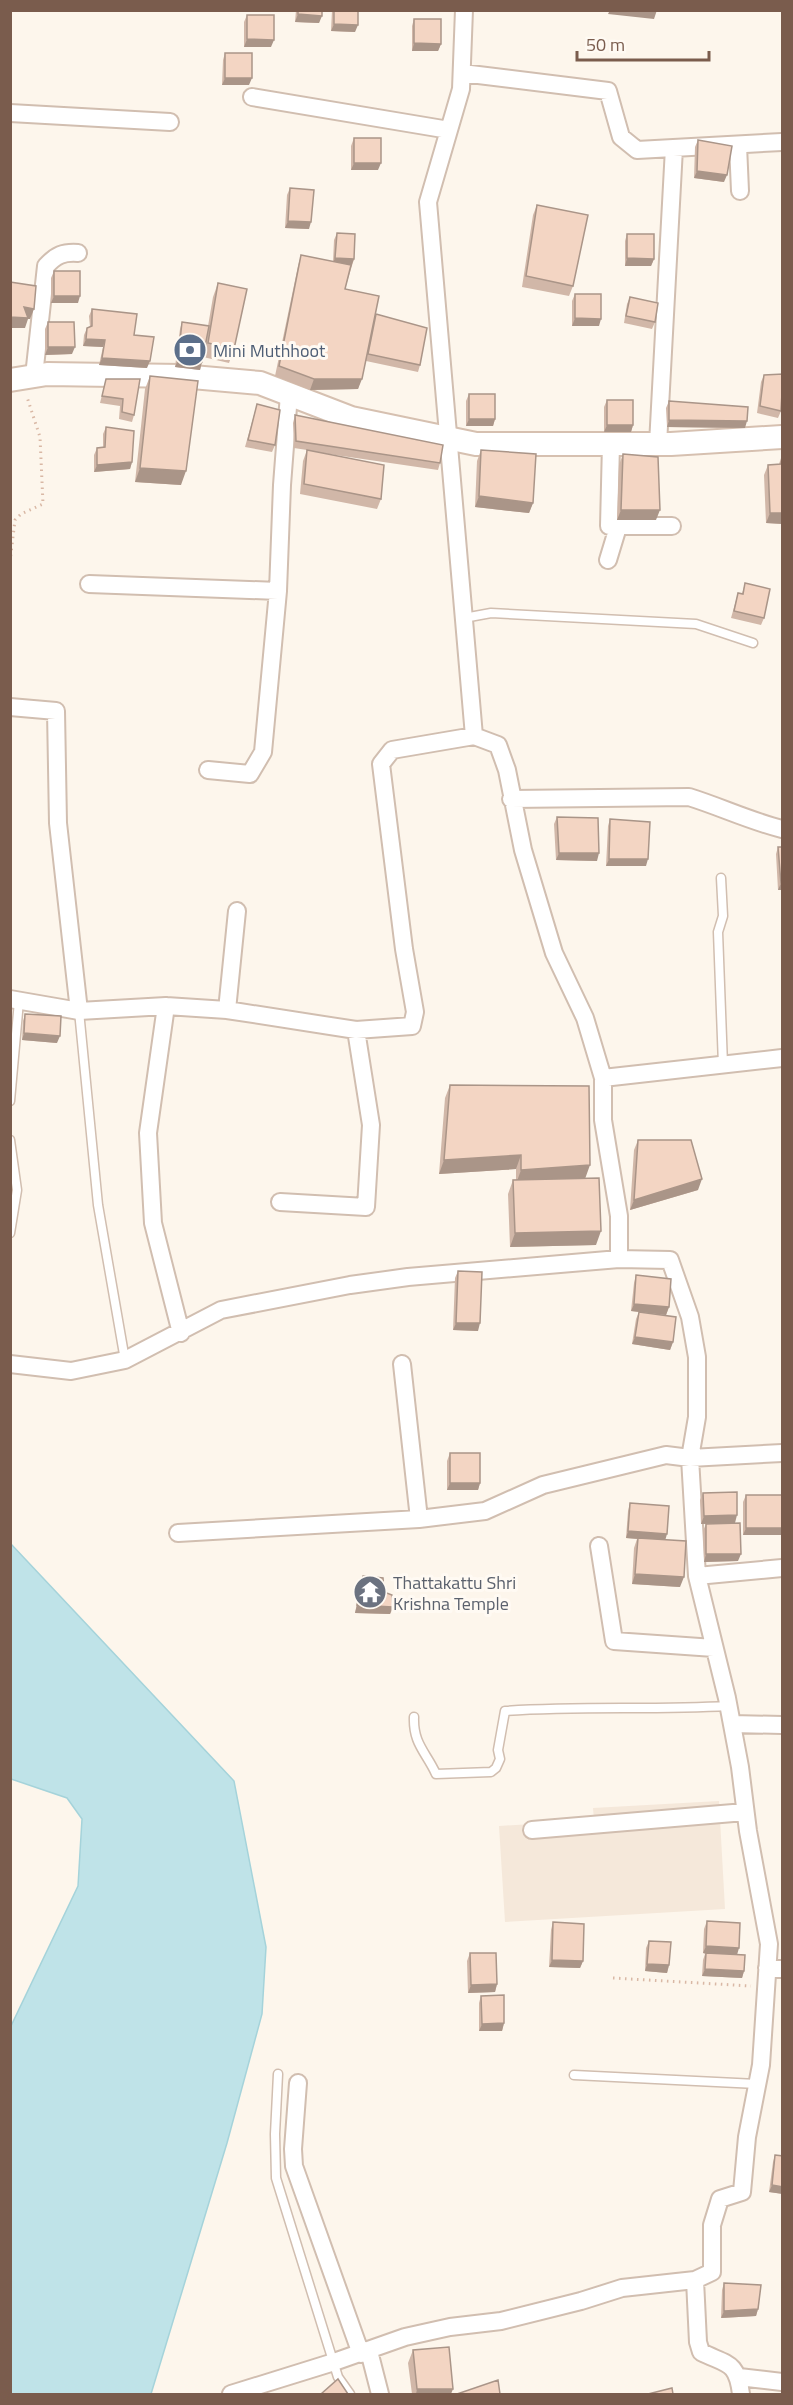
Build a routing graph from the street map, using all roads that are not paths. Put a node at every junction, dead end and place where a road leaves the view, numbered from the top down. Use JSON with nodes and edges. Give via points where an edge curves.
{"nodes":[{"id":1,"x":464,"y":10,"type":"edge"},
{"id":2,"x":462,"y":73,"type":"junction"},
{"id":3,"x":252,"y":97,"type":"dead end"},
{"id":4,"x":10,"y":113,"type":"edge"},
{"id":5,"x":170,"y":122,"type":"dead end"},
{"id":6,"x":448,"y":130,"type":"junction"},
{"id":7,"x":783,"y":142,"type":"edge"},
{"id":8,"x":738,"y":145,"type":"junction"},
{"id":9,"x":674,"y":148,"type":"junction"},
{"id":10,"x":740,"y":191,"type":"dead end"},
{"id":11,"x":78,"y":253,"type":"dead end"},
{"id":12,"x":22,"y":378,"type":"edge"},
{"id":13,"x":289,"y":394,"type":"junction"},
{"id":14,"x":783,"y":437,"type":"edge"},
{"id":15,"x":448,"y":438,"type":"junction"},
{"id":16,"x":611,"y":444,"type":"junction"},
{"id":17,"x":658,"y":444,"type":"junction"},
{"id":18,"x":672,"y":526,"type":"dead end"},
{"id":19,"x":618,"y":527,"type":"junction"},
{"id":20,"x":608,"y":560,"type":"dead end"},
{"id":21,"x":89,"y":584,"type":"dead end"},
{"id":22,"x":278,"y":591,"type":"junction"},
{"id":23,"x":464,"y":618,"type":"junction"},
{"id":24,"x":753,"y":643,"type":"dead end"},
{"id":25,"x":10,"y":707,"type":"edge"},
{"id":26,"x":474,"y":736,"type":"junction"},
{"id":27,"x":208,"y":770,"type":"dead end"},
{"id":28,"x":511,"y":799,"type":"junction"},
{"id":29,"x":783,"y":829,"type":"edge"},
{"id":30,"x":722,"y":878,"type":"dead end"},
{"id":31,"x":237,"y":911,"type":"dead end"},
{"id":32,"x":15,"y":1000,"type":"edge"},
{"id":33,"x":166,"y":1006,"type":"junction"},
{"id":34,"x":227,"y":1010,"type":"junction"},
{"id":35,"x":79,"y":1011,"type":"junction"},
{"id":36,"x":356,"y":1030,"type":"junction"},
{"id":37,"x":783,"y":1058,"type":"edge"},
{"id":38,"x":723,"y":1065,"type":"junction"},
{"id":39,"x":603,"y":1078,"type":"junction"},
{"id":40,"x":10,"y":1101,"type":"edge"},
{"id":41,"x":10,"y":1140,"type":"edge"},
{"id":42,"x":280,"y":1202,"type":"dead end"},
{"id":43,"x":10,"y":1233,"type":"edge"},
{"id":44,"x":619,"y":1259,"type":"junction"},
{"id":45,"x":181,"y":1332,"type":"junction"},
{"id":46,"x":125,"y":1360,"type":"junction"},
{"id":47,"x":10,"y":1364,"type":"edge"},
{"id":48,"x":402,"y":1364,"type":"dead end"},
{"id":49,"x":783,"y":1453,"type":"edge"},
{"id":50,"x":690,"y":1458,"type":"junction"},
{"id":51,"x":419,"y":1520,"type":"junction"},
{"id":52,"x":178,"y":1533,"type":"dead end"},
{"id":53,"x":599,"y":1546,"type":"dead end"},
{"id":54,"x":783,"y":1568,"type":"edge"},
{"id":55,"x":697,"y":1576,"type":"junction"},
{"id":56,"x":714,"y":1648,"type":"junction"},
{"id":57,"x":728,"y":1706,"type":"junction"},
{"id":58,"x":414,"y":1718,"type":"dead end"},
{"id":59,"x":732,"y":1724,"type":"junction"},
{"id":60,"x":783,"y":1725,"type":"edge"},
{"id":61,"x":745,"y":1812,"type":"junction"},
{"id":62,"x":531,"y":1830,"type":"dead end"},
{"id":63,"x":775,"y":1969,"type":"edge"},
{"id":64,"x":278,"y":2074,"type":"dead end"},
{"id":65,"x":574,"y":2075,"type":"dead end"},
{"id":66,"x":298,"y":2083,"type":"dead end"},
{"id":67,"x":757,"y":2084,"type":"junction"},
{"id":68,"x":695,"y":2280,"type":"junction"},
{"id":69,"x":365,"y":2352,"type":"junction"},
{"id":70,"x":334,"y":2362,"type":"junction"},
{"id":71,"x":739,"y":2377,"type":"junction"},
{"id":72,"x":783,"y":2382,"type":"edge"},
{"id":73,"x":251,"y":2392,"type":"edge"},
{"id":74,"x":231,"y":2394,"type":"edge"},
{"id":75,"x":350,"y":2394,"type":"edge"},
{"id":76,"x":380,"y":2394,"type":"edge"},
{"id":77,"x":741,"y":2394,"type":"edge"}],
"edges":[{"from":1,"to":2,"type":"street"},
{"from":2,"to":6,"type":"street"},
{"from":2,"to":9,"type":"street","via":[[608,91],[621,137],[637,150]]},
{"from":3,"to":6,"type":"street"},
{"from":4,"to":5,"type":"street"},
{"from":6,"to":15,"type":"street","via":[[428,202]]},
{"from":7,"to":8,"type":"street"},
{"from":8,"to":9,"type":"street"},
{"from":8,"to":10,"type":"street"},
{"from":9,"to":17,"type":"street"},
{"from":11,"to":12,"type":"street","via":[[55,256],[46,266]]},
{"from":12,"to":13,"type":"street","via":[[47,374],[181,376],[260,383]]},
{"from":13,"to":15,"type":"street","via":[[351,418]]},
{"from":13,"to":22,"type":"street"},
{"from":14,"to":17,"type":"street"},
{"from":15,"to":16,"type":"street","via":[[476,444]]},
{"from":15,"to":23,"type":"street"},
{"from":16,"to":17,"type":"street"},
{"from":16,"to":19,"type":"street","via":[[609,526]]},
{"from":18,"to":19,"type":"street"},
{"from":19,"to":20,"type":"street"},
{"from":21,"to":22,"type":"street"},
{"from":22,"to":27,"type":"street","via":[[263,752],[250,774]]},
{"from":23,"to":24,"type":"lane","via":[[491,613],[696,624]]},
{"from":23,"to":26,"type":"street"},
{"from":25,"to":35,"type":"street","via":[[56,711],[58,823]]},
{"from":26,"to":28,"type":"street","via":[[498,745]]},
{"from":26,"to":36,"type":"street","via":[[392,750],[381,764],[415,1011],[412,1026]]},
{"from":28,"to":29,"type":"street","via":[[689,797]]},
{"from":28,"to":39,"type":"street","via":[[554,953],[585,1018]]},
{"from":30,"to":38,"type":"lane","via":[[723,916],[718,932]]},
{"from":31,"to":34,"type":"street"},
{"from":32,"to":35,"type":"street"},
{"from":32,"to":40,"type":"lane"},
{"from":33,"to":34,"type":"street"},
{"from":33,"to":35,"type":"street"},
{"from":33,"to":45,"type":"street","via":[[148,1133],[153,1223]]},
{"from":34,"to":36,"type":"street"},
{"from":35,"to":46,"type":"lane","via":[[98,1205]]},
{"from":36,"to":42,"type":"street","via":[[371,1125],[366,1207]]},
{"from":37,"to":38,"type":"street"},
{"from":38,"to":39,"type":"street"},
{"from":39,"to":44,"type":"street","via":[[603,1120],[618,1216]]},
{"from":41,"to":43,"type":"lane","via":[[17,1190]]},
{"from":44,"to":45,"type":"street","via":[[350,1285],[221,1310]]},
{"from":44,"to":50,"type":"street","via":[[670,1260],[690,1317],[697,1357],[697,1417]]},
{"from":45,"to":46,"type":"street"},
{"from":46,"to":47,"type":"street","via":[[71,1371]]},
{"from":48,"to":51,"type":"street"},
{"from":49,"to":50,"type":"street"},
{"from":50,"to":51,"type":"street","via":[[666,1455],[543,1485],[485,1511]]},
{"from":50,"to":55,"type":"street"},
{"from":51,"to":52,"type":"street"},
{"from":53,"to":56,"type":"street","via":[[614,1641]]},
{"from":54,"to":55,"type":"street"},
{"from":55,"to":56,"type":"street"},
{"from":56,"to":57,"type":"street"},
{"from":57,"to":58,"type":"lane","via":[[505,1711],[498,1749],[500,1759],[491,1772],[436,1774],[418,1745]]},
{"from":57,"to":59,"type":"street"},
{"from":59,"to":60,"type":"street"},
{"from":59,"to":61,"type":"street"},
{"from":61,"to":62,"type":"street"},
{"from":61,"to":63,"type":"street"},
{"from":63,"to":67,"type":"street","via":[[765,1987]]},
{"from":64,"to":70,"type":"lane","via":[[276,2178]]},
{"from":65,"to":67,"type":"lane"},
{"from":66,"to":69,"type":"street","via":[[294,2166]]},
{"from":67,"to":68,"type":"street","via":[[742,2192],[720,2199],[712,2225],[712,2272]]},
{"from":68,"to":69,"type":"street","via":[[622,2288],[501,2321],[405,2337]]},
{"from":68,"to":71,"type":"street","via":[[701,2352],[722,2361]]},
{"from":69,"to":70,"type":"street"},
{"from":69,"to":76,"type":"street"},
{"from":70,"to":73,"type":"street"},
{"from":70,"to":75,"type":"lane","via":[[338,2377]]},
{"from":71,"to":72,"type":"street"},
{"from":71,"to":77,"type":"street"},
{"from":73,"to":74,"type":"street"}]}
